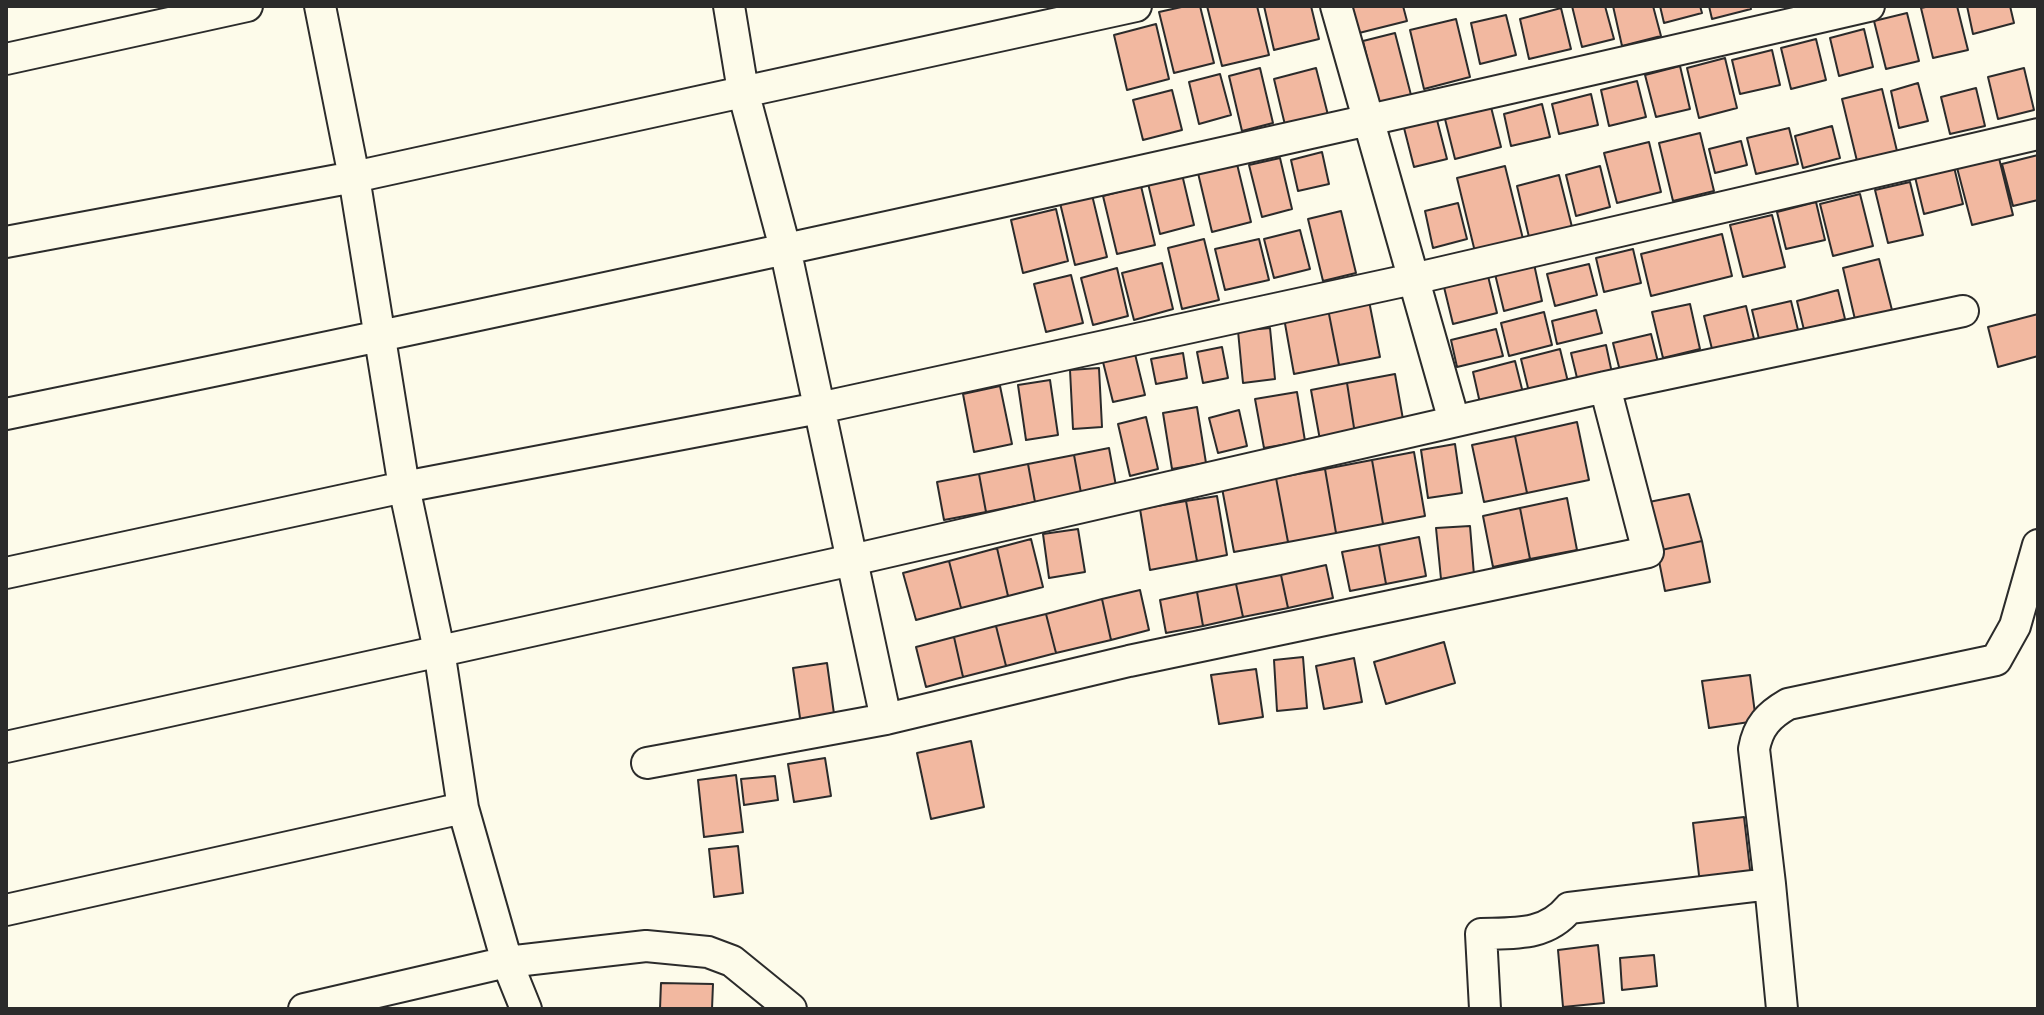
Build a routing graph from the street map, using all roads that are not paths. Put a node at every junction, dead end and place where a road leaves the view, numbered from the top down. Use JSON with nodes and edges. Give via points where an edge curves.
{"nodes":[{"id":1,"x":247,"y":6,"type":"edge"},
{"id":2,"x":320,"y":6,"type":"edge"},
{"id":3,"x":729,"y":6,"type":"edge"},
{"id":4,"x":1136,"y":6,"type":"edge"},
{"id":5,"x":1336,"y":6,"type":"edge"},
{"id":6,"x":1869,"y":6,"type":"edge"},
{"id":7,"x":1102,"y":10,"type":"edge"},
{"id":8,"x":6,"y":59,"type":"edge"},
{"id":9,"x":743,"y":91,"type":"junction"},
{"id":10,"x":1371,"y":121,"type":"junction"},
{"id":11,"x":2038,"y":134,"type":"edge"},
{"id":12,"x":354,"y":177,"type":"junction"},
{"id":13,"x":6,"y":242,"type":"edge"},
{"id":14,"x":785,"y":248,"type":"junction"},
{"id":15,"x":1413,"y":279,"type":"junction"},
{"id":16,"x":1963,"y":311,"type":"dead end"},
{"id":17,"x":378,"y":337,"type":"junction"},
{"id":18,"x":1605,"y":387,"type":"junction"},
{"id":19,"x":819,"y":408,"type":"junction"},
{"id":20,"x":6,"y":414,"type":"edge"},
{"id":21,"x":1454,"y":421,"type":"junction"},
{"id":22,"x":404,"y":487,"type":"junction"},
{"id":23,"x":2038,"y":545,"type":"edge"},
{"id":24,"x":852,"y":560,"type":"junction"},
{"id":25,"x":6,"y":573,"type":"edge"},
{"id":26,"x":439,"y":650,"type":"junction"},
{"id":27,"x":886,"y":719,"type":"junction"},
{"id":28,"x":6,"y":747,"type":"edge"},
{"id":29,"x":647,"y":763,"type":"dead end"},
{"id":30,"x":463,"y":808,"type":"junction"},
{"id":31,"x":1770,"y":884,"type":"junction"},
{"id":32,"x":6,"y":910,"type":"edge"},
{"id":33,"x":507,"y":962,"type":"junction"},
{"id":34,"x":337,"y":1006,"type":"edge"},
{"id":35,"x":304,"y":1009,"type":"edge"},
{"id":36,"x":526,"y":1009,"type":"edge"},
{"id":37,"x":791,"y":1009,"type":"edge"},
{"id":38,"x":1485,"y":1009,"type":"edge"},
{"id":39,"x":1782,"y":1009,"type":"edge"}],
"edges":[{"from":1,"to":8,"type":"street"},
{"from":2,"to":12,"type":"street"},
{"from":3,"to":9,"type":"street"},
{"from":4,"to":7,"type":"street"},
{"from":5,"to":10,"type":"street"},
{"from":6,"to":10,"type":"street"},
{"from":7,"to":9,"type":"street"},
{"from":9,"to":12,"type":"street"},
{"from":9,"to":14,"type":"street"},
{"from":10,"to":14,"type":"street"},
{"from":10,"to":15,"type":"street"},
{"from":11,"to":15,"type":"street"},
{"from":12,"to":13,"type":"street"},
{"from":12,"to":17,"type":"street"},
{"from":14,"to":17,"type":"street"},
{"from":14,"to":19,"type":"street"},
{"from":15,"to":19,"type":"street"},
{"from":15,"to":21,"type":"street"},
{"from":16,"to":18,"type":"street"},
{"from":17,"to":20,"type":"street"},
{"from":17,"to":22,"type":"street"},
{"from":18,"to":21,"type":"street"},
{"from":18,"to":27,"type":"street","via":[[1648,552],[1129,661]]},
{"from":19,"to":22,"type":"street"},
{"from":19,"to":24,"type":"street"},
{"from":21,"to":24,"type":"street"},
{"from":22,"to":25,"type":"street"},
{"from":22,"to":26,"type":"street"},
{"from":23,"to":31,"type":"street","via":[[2015,626],[1996,660],[1788,704],[1770,714],[1754,749]]},
{"from":24,"to":26,"type":"street"},
{"from":24,"to":27,"type":"street"},
{"from":26,"to":28,"type":"street"},
{"from":26,"to":30,"type":"street"},
{"from":27,"to":29,"type":"street"},
{"from":30,"to":32,"type":"street"},
{"from":30,"to":33,"type":"street"},
{"from":31,"to":38,"type":"street","via":[[1569,908],[1560,920],[1536,931],[1481,934]]},
{"from":31,"to":39,"type":"street"},
{"from":33,"to":34,"type":"street"},
{"from":33,"to":36,"type":"street"},
{"from":33,"to":37,"type":"street","via":[[615,947],[708,952],[752,974]]},
{"from":34,"to":35,"type":"street"}]}
